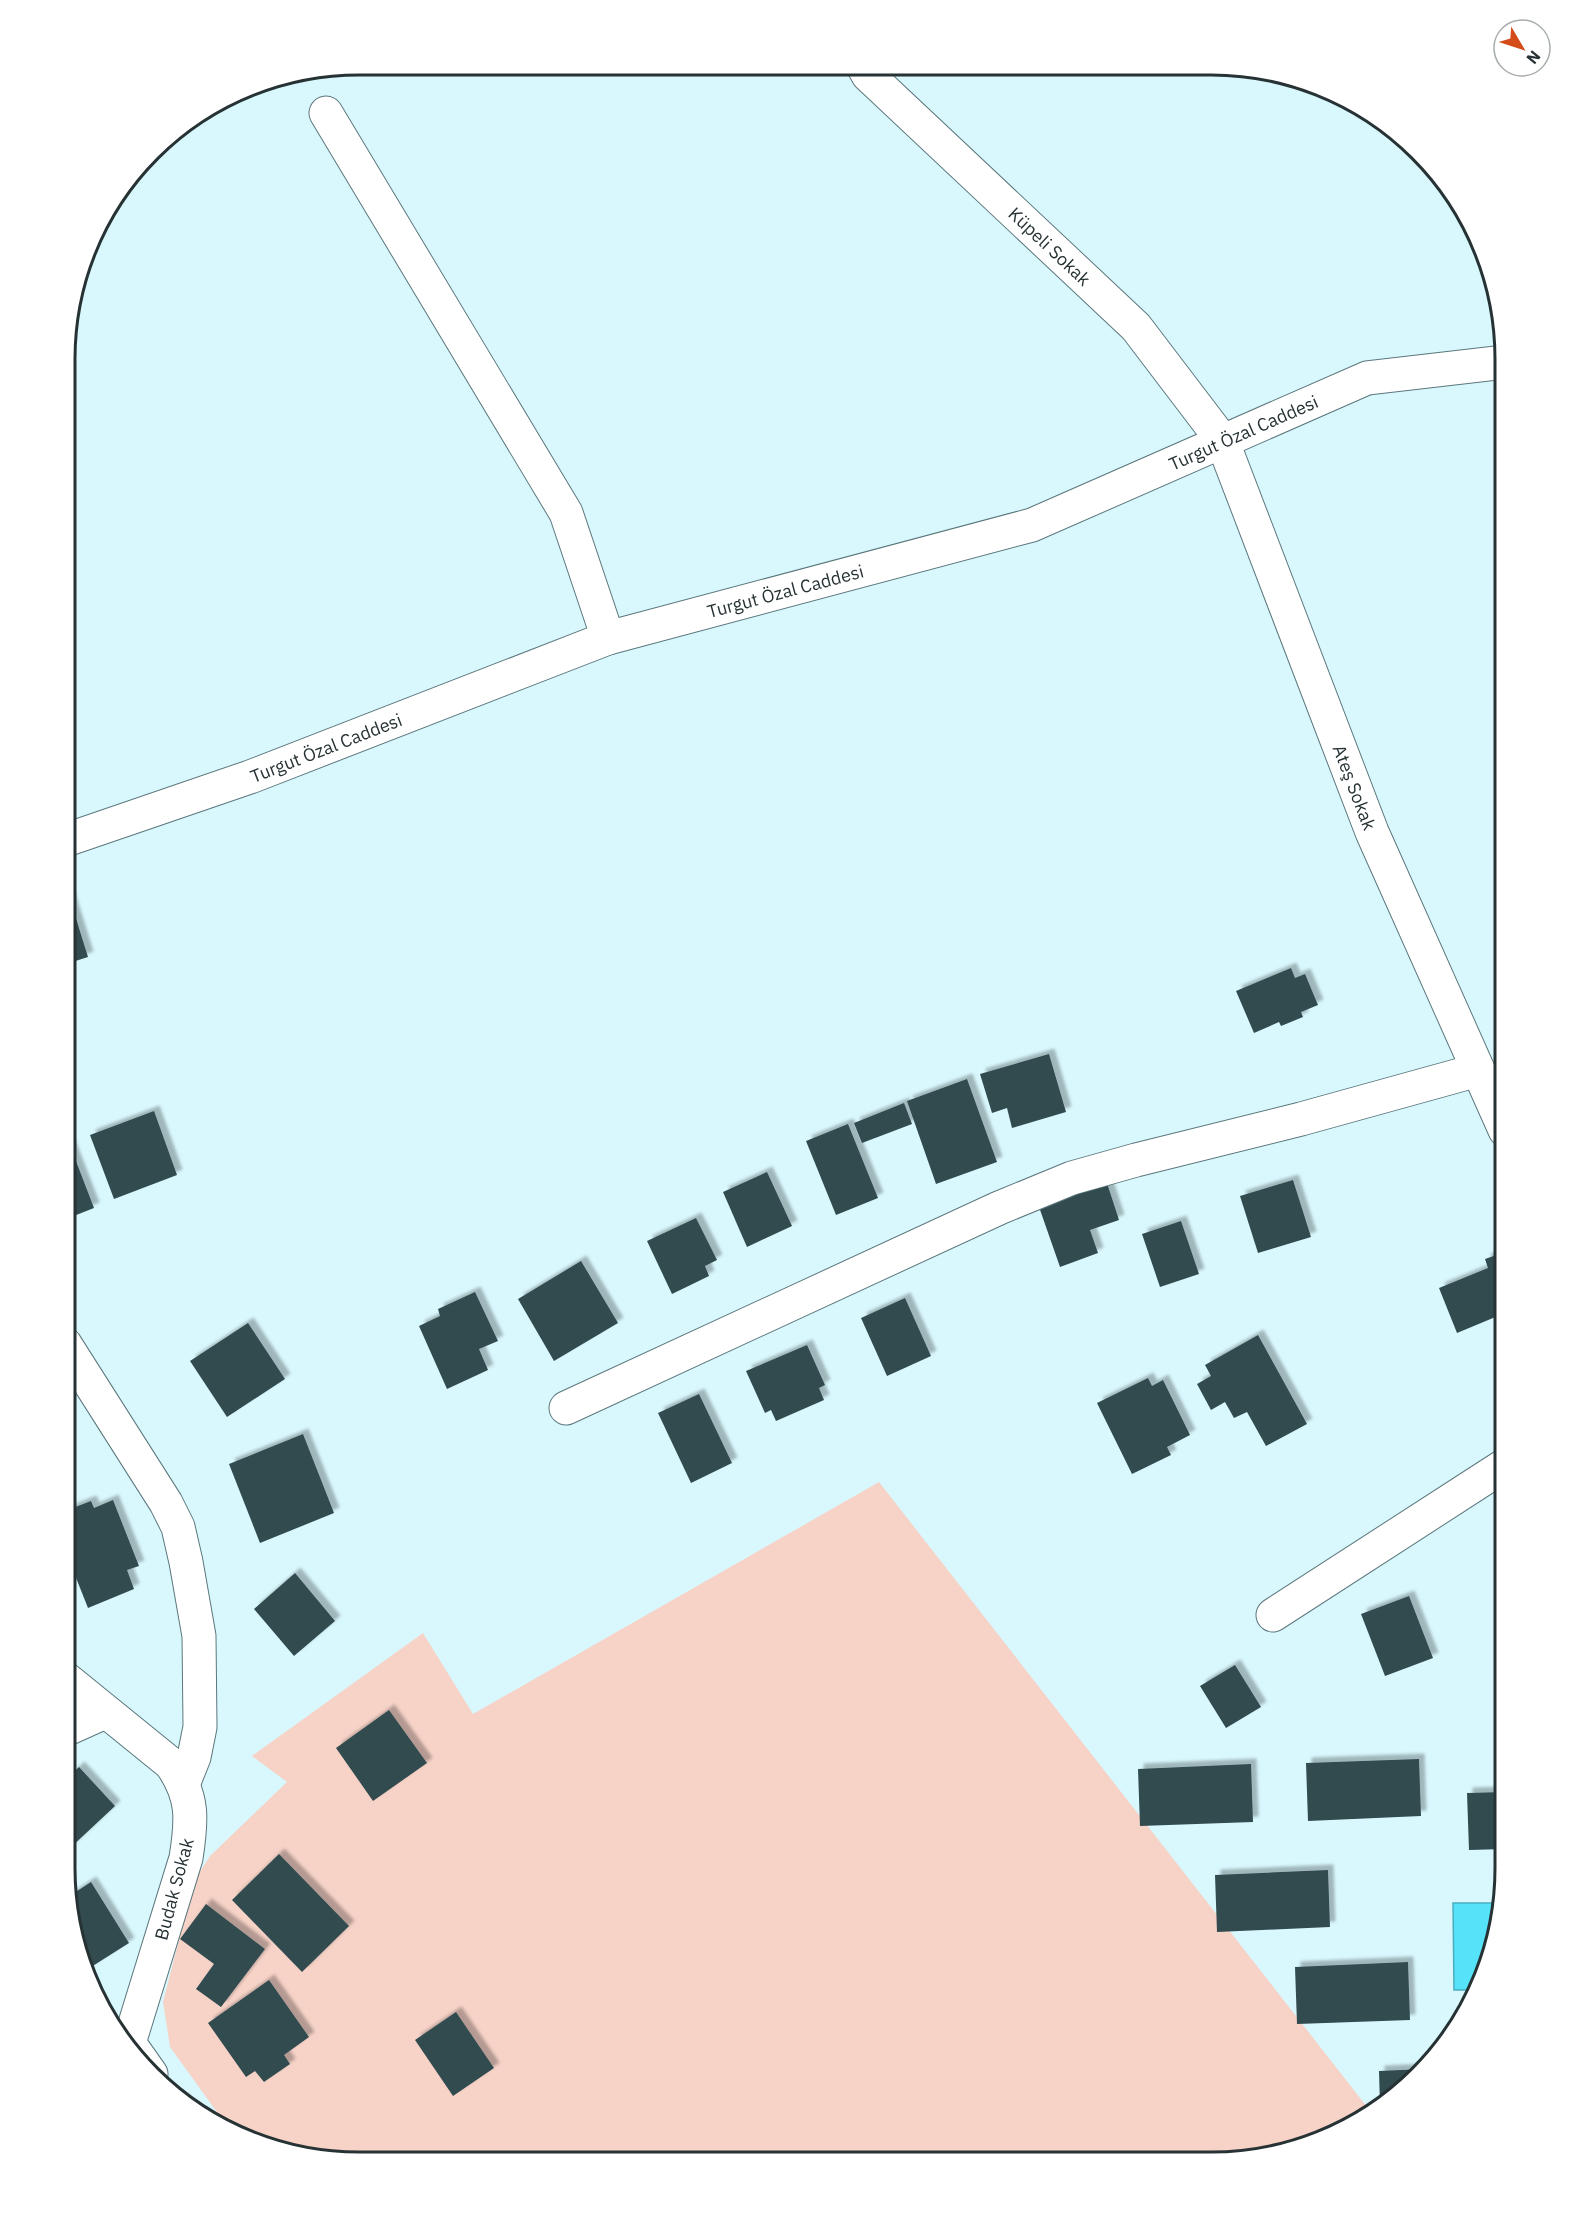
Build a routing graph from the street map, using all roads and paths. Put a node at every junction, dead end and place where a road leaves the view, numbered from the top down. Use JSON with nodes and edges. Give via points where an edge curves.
{"nodes":[{"id":1,"x":868,"y":75,"type":"edge"},
{"id":2,"x":326,"y":113,"type":"dead end"},
{"id":3,"x":1495,"y":363,"type":"edge"},
{"id":4,"x":1222,"y":440,"type":"junction"},
{"id":5,"x":608,"y":638,"type":"junction"},
{"id":6,"x":75,"y":837,"type":"edge"},
{"id":7,"x":1478,"y":1070,"type":"junction"},
{"id":8,"x":1495,"y":1108,"type":"edge"},
{"id":9,"x":75,"y":1360,"type":"edge"},
{"id":10,"x":566,"y":1408,"type":"dead end"},
{"id":11,"x":1495,"y":1471,"type":"edge"},
{"id":12,"x":1273,"y":1615,"type":"dead end"},
{"id":13,"x":75,"y":1686,"type":"edge"},
{"id":14,"x":105,"y":1712,"type":"junction"},
{"id":15,"x":75,"y":1726,"type":"edge"},
{"id":16,"x":184,"y":1782,"type":"junction"},
{"id":17,"x":130,"y":2036,"type":"edge"}],
"edges":[{"from":1,"to":4,"type":"street","name":"Küpeli Sokak","via":[[1136,327]]},
{"from":2,"to":5,"type":"street","via":[[566,513]]},
{"from":3,"to":4,"type":"street","name":"Turgut Özal Caddesi","via":[[1367,378]]},
{"from":4,"to":5,"type":"street","name":"Turgut Özal Caddesi","via":[[1032,525]]},
{"from":4,"to":7,"type":"street","name":"Ateş Sokak","via":[[1372,832]]},
{"from":5,"to":6,"type":"street","name":"Turgut Özal Caddesi","via":[[250,777]]},
{"from":7,"to":8,"type":"street","name":"Ateş Sokak"},
{"from":7,"to":10,"type":"street","via":[[1072,1178]]},
{"from":9,"to":16,"type":"street","via":[[178,1527],[199,1636],[200,1726]]},
{"from":11,"to":12,"type":"street"},
{"from":13,"to":14,"type":"street","name":"Budak Sokak"},
{"from":14,"to":15,"type":"street"},
{"from":14,"to":16,"type":"street","name":"Budak Sokak","via":[[171,1764]]},
{"from":16,"to":17,"type":"street","name":"Budak Sokak","via":[[190,1803],[186,1858]]}]}
